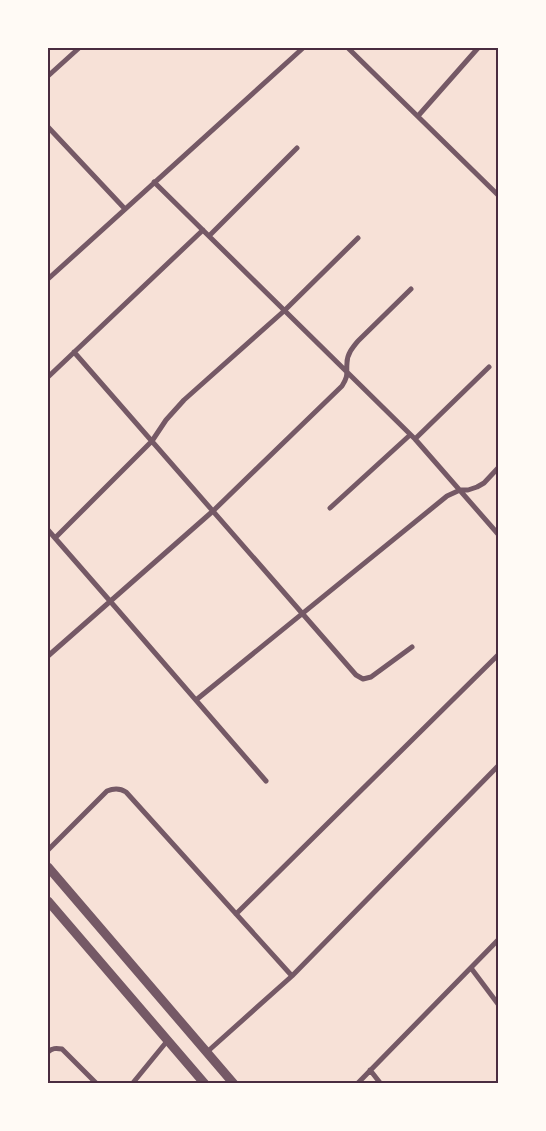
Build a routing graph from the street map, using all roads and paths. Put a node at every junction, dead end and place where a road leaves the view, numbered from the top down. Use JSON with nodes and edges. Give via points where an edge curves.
{"nodes":[{"id":1,"x":79,"y":48,"type":"edge"},
{"id":2,"x":303,"y":48,"type":"edge"},
{"id":3,"x":348,"y":48,"type":"edge"},
{"id":4,"x":478,"y":48,"type":"edge"},
{"id":5,"x":48,"y":76,"type":"edge"},
{"id":6,"x":418,"y":116,"type":"junction"},
{"id":7,"x":48,"y":127,"type":"edge"},
{"id":8,"x":297,"y":148,"type":"dead end"},
{"id":9,"x":154,"y":182,"type":"junction"},
{"id":10,"x":498,"y":195,"type":"edge"},
{"id":11,"x":125,"y":209,"type":"junction"},
{"id":12,"x":203,"y":230,"type":"junction"},
{"id":13,"x":209,"y":236,"type":"junction"},
{"id":14,"x":358,"y":238,"type":"dead end"},
{"id":15,"x":48,"y":279,"type":"edge"},
{"id":16,"x":411,"y":289,"type":"dead end"},
{"id":17,"x":284,"y":311,"type":"junction"},
{"id":18,"x":74,"y":352,"type":"junction"},
{"id":19,"x":489,"y":367,"type":"dead end"},
{"id":20,"x":348,"y":374,"type":"junction"},
{"id":21,"x":48,"y":377,"type":"edge"},
{"id":22,"x":412,"y":437,"type":"junction"},
{"id":23,"x":152,"y":441,"type":"junction"},
{"id":24,"x":498,"y":468,"type":"edge"},
{"id":25,"x":460,"y":490,"type":"junction"},
{"id":26,"x":330,"y":508,"type":"dead end"},
{"id":27,"x":213,"y":511,"type":"junction"},
{"id":28,"x":48,"y":530,"type":"edge"},
{"id":29,"x":498,"y":534,"type":"edge"},
{"id":30,"x":55,"y":538,"type":"junction"},
{"id":31,"x":110,"y":601,"type":"junction"},
{"id":32,"x":302,"y":614,"type":"junction"},
{"id":33,"x":412,"y":647,"type":"dead end"},
{"id":34,"x":498,"y":655,"type":"edge"},
{"id":35,"x":48,"y":656,"type":"edge"},
{"id":36,"x":196,"y":700,"type":"junction"},
{"id":37,"x":498,"y":766,"type":"edge"},
{"id":38,"x":266,"y":781,"type":"dead end"},
{"id":39,"x":48,"y":850,"type":"edge"},
{"id":40,"x":48,"y":867,"type":"edge"},
{"id":41,"x":48,"y":901,"type":"edge"},
{"id":42,"x":236,"y":914,"type":"junction"},
{"id":43,"x":498,"y":940,"type":"edge"},
{"id":44,"x":471,"y":968,"type":"junction"},
{"id":45,"x":292,"y":976,"type":"junction"},
{"id":46,"x":498,"y":1004,"type":"edge"},
{"id":47,"x":168,"y":1040,"type":"junction"},
{"id":48,"x":48,"y":1052,"type":"edge"},
{"id":49,"x":207,"y":1052,"type":"junction"},
{"id":50,"x":370,"y":1070,"type":"junction"},
{"id":51,"x":97,"y":1084,"type":"edge"},
{"id":52,"x":132,"y":1084,"type":"edge"},
{"id":53,"x":205,"y":1084,"type":"edge"},
{"id":54,"x":234,"y":1084,"type":"edge"},
{"id":55,"x":357,"y":1084,"type":"edge"},
{"id":56,"x":381,"y":1084,"type":"edge"}],
"edges":[{"from":1,"to":5,"type":"street"},
{"from":2,"to":9,"type":"street"},
{"from":3,"to":6,"type":"street"},
{"from":4,"to":6,"type":"street"},
{"from":6,"to":10,"type":"street"},
{"from":7,"to":11,"type":"street"},
{"from":8,"to":13,"type":"street"},
{"from":9,"to":11,"type":"street"},
{"from":9,"to":12,"type":"street"},
{"from":11,"to":15,"type":"street"},
{"from":12,"to":13,"type":"street"},
{"from":12,"to":18,"type":"street"},
{"from":13,"to":17,"type":"street"},
{"from":14,"to":17,"type":"street"},
{"from":16,"to":20,"type":"street","via":[[351,350],[346,361]]},
{"from":17,"to":20,"type":"street"},
{"from":17,"to":23,"type":"street","via":[[184,400]]},
{"from":18,"to":21,"type":"street"},
{"from":18,"to":23,"type":"street"},
{"from":19,"to":22,"type":"street"},
{"from":20,"to":22,"type":"street"},
{"from":20,"to":27,"type":"street","via":[[342,386]]},
{"from":22,"to":25,"type":"street"},
{"from":22,"to":26,"type":"street"},
{"from":23,"to":27,"type":"street"},
{"from":23,"to":30,"type":"street"},
{"from":24,"to":25,"type":"street","via":[[484,483]]},
{"from":25,"to":29,"type":"street"},
{"from":25,"to":32,"type":"street","via":[[447,496]]},
{"from":27,"to":31,"type":"street"},
{"from":27,"to":32,"type":"street"},
{"from":28,"to":30,"type":"street"},
{"from":30,"to":31,"type":"street"},
{"from":31,"to":35,"type":"street"},
{"from":31,"to":36,"type":"street"},
{"from":32,"to":33,"type":"street","via":[[356,676],[363,679],[371,678]]},
{"from":32,"to":36,"type":"street"},
{"from":34,"to":42,"type":"street"},
{"from":36,"to":38,"type":"street"},
{"from":37,"to":45,"type":"street"},
{"from":39,"to":42,"type":"street","via":[[107,791],[122,790]]},
{"from":40,"to":49,"type":"street"},
{"from":41,"to":47,"type":"street"},
{"from":42,"to":45,"type":"street"},
{"from":43,"to":44,"type":"street"},
{"from":44,"to":46,"type":"street"},
{"from":44,"to":50,"type":"street"},
{"from":45,"to":49,"type":"street"},
{"from":47,"to":52,"type":"street"},
{"from":47,"to":53,"type":"street"},
{"from":48,"to":51,"type":"street","via":[[62,1048]]},
{"from":49,"to":54,"type":"street"},
{"from":50,"to":55,"type":"street"},
{"from":50,"to":56,"type":"street"}]}
